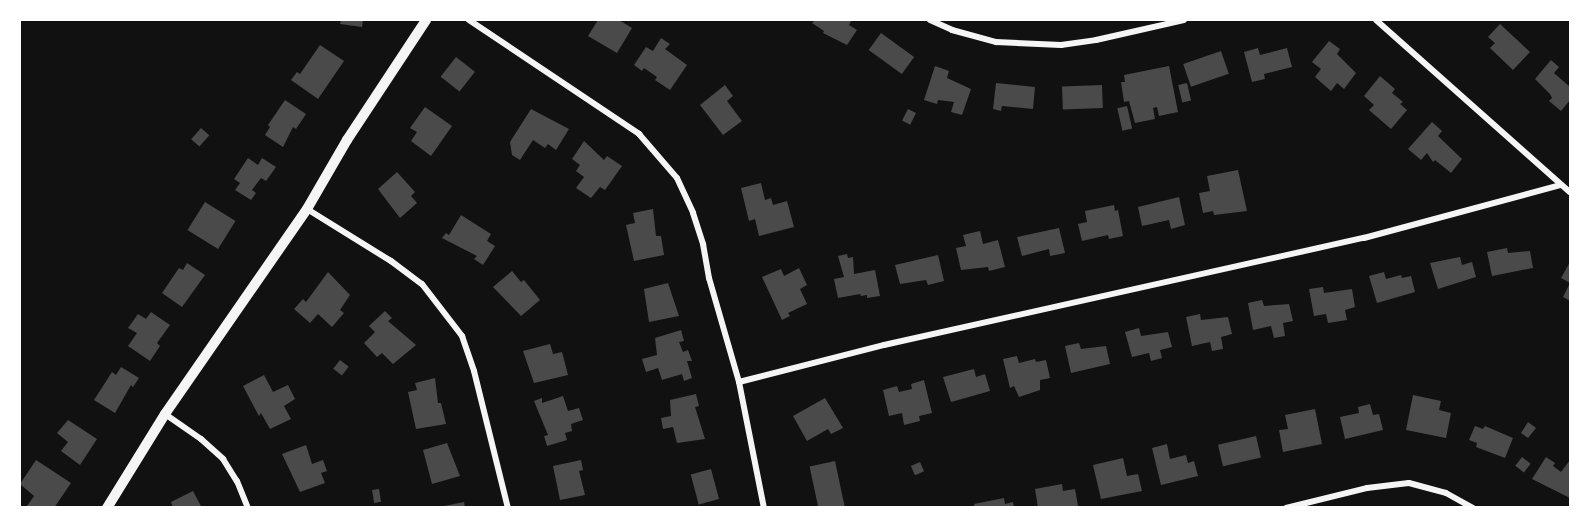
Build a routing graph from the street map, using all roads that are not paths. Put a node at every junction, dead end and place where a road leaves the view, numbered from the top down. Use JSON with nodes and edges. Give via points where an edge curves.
{"nodes":[{"id":1,"x":426,"y":20,"type":"edge"},
{"id":2,"x":469,"y":20,"type":"edge"},
{"id":3,"x":930,"y":20,"type":"edge"},
{"id":4,"x":1133,"y":20,"type":"edge"},
{"id":5,"x":1184,"y":20,"type":"edge"},
{"id":6,"x":1376,"y":20,"type":"edge"},
{"id":7,"x":1136,"y":29,"type":"junction"},
{"id":8,"x":1562,"y":185,"type":"junction"},
{"id":9,"x":1570,"y":192,"type":"edge"},
{"id":10,"x":307,"y":209,"type":"junction"},
{"id":11,"x":739,"y":382,"type":"junction"},
{"id":12,"x":165,"y":414,"type":"junction"},
{"id":13,"x":107,"y":507,"type":"edge"},
{"id":14,"x":248,"y":507,"type":"edge"},
{"id":15,"x":508,"y":507,"type":"edge"},
{"id":16,"x":764,"y":507,"type":"edge"},
{"id":17,"x":1286,"y":507,"type":"edge"},
{"id":18,"x":1473,"y":507,"type":"edge"}],
"edges":[{"from":1,"to":10,"type":"street"},
{"from":2,"to":11,"type":"street","via":[[612,114],[662,157],[693,213]]},
{"from":3,"to":7,"type":"street","via":[[952,30],[1015,44],[1060,45]]},
{"from":4,"to":7,"type":"street"},
{"from":5,"to":7,"type":"street"},
{"from":6,"to":8,"type":"street"},
{"from":8,"to":9,"type":"street"},
{"from":8,"to":11,"type":"street","via":[[1364,238],[884,345]]},
{"from":10,"to":12,"type":"street"},
{"from":10,"to":15,"type":"street","via":[[422,284],[462,336]]},
{"from":11,"to":16,"type":"street"},
{"from":12,"to":13,"type":"street"},
{"from":12,"to":14,"type":"street","via":[[223,459]]},
{"from":17,"to":18,"type":"street","via":[[1367,488],[1408,483],[1446,493]]}]}
